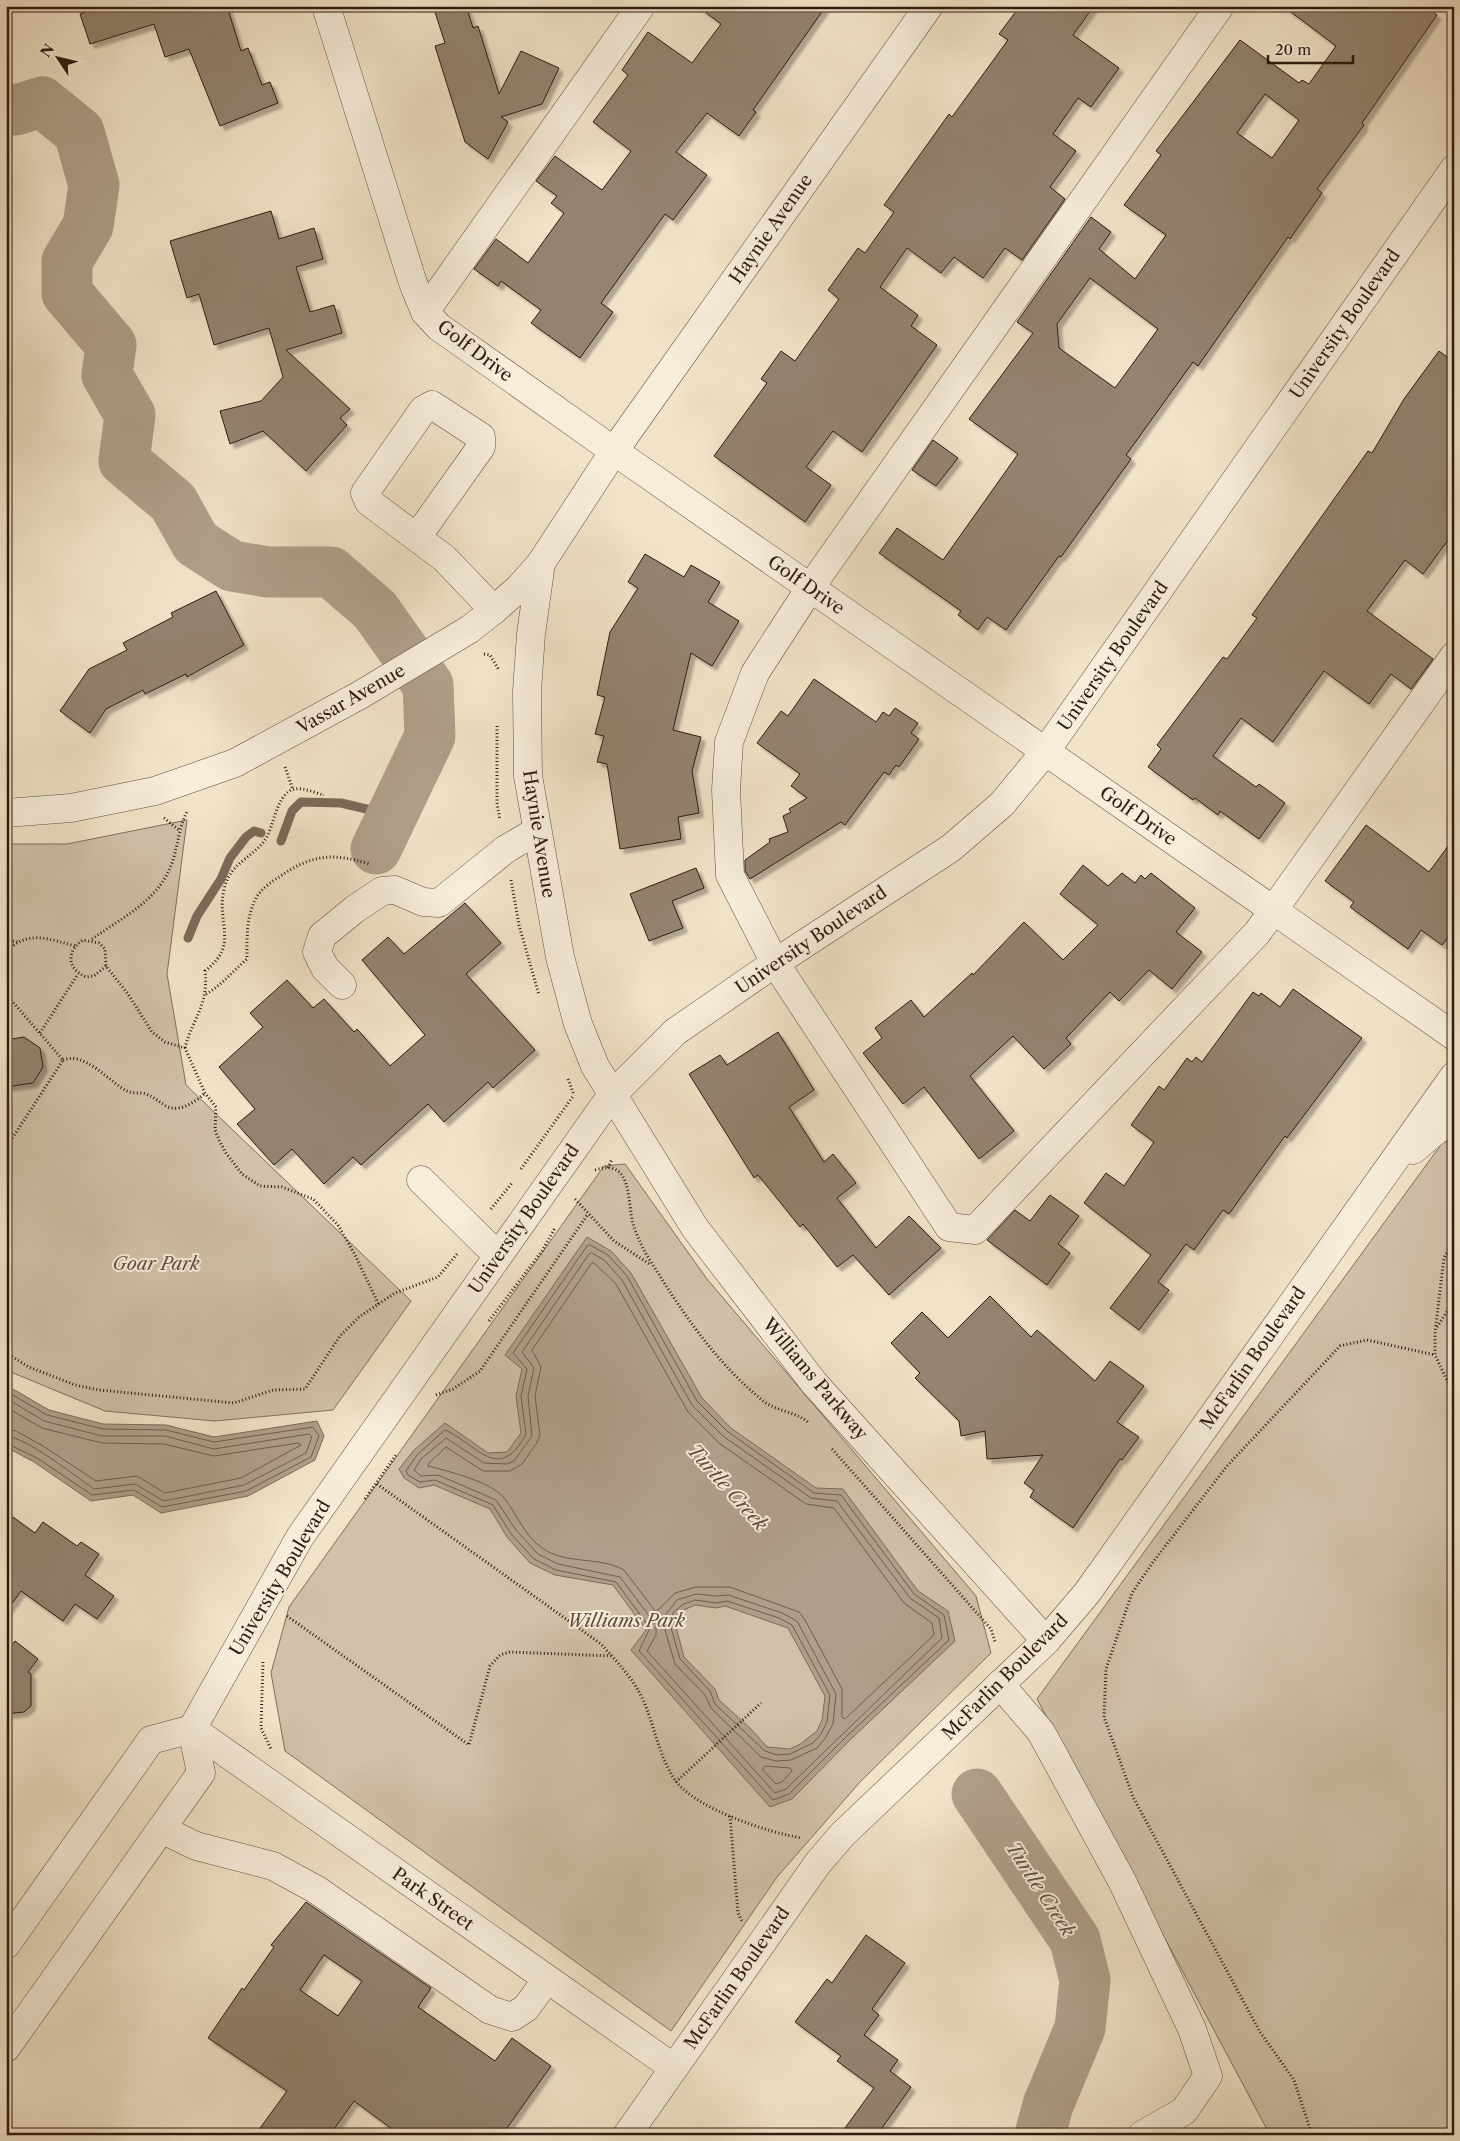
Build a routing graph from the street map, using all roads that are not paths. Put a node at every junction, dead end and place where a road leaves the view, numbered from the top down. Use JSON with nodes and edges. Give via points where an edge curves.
{"nodes":[{"id":1,"x":326,"y":6,"type":"edge"},
{"id":2,"x":641,"y":6,"type":"edge"},
{"id":3,"x":929,"y":6,"type":"edge"},
{"id":4,"x":1220,"y":6,"type":"edge"},
{"id":5,"x":1454,"y":169,"type":"edge"},
{"id":6,"x":425,"y":312,"type":"junction"},
{"id":7,"x":614,"y":451,"type":"junction"},
{"id":8,"x":416,"y":538,"type":"junction"},
{"id":9,"x":541,"y":563,"type":"junction"},
{"id":10,"x":810,"y":588,"type":"junction"},
{"id":11,"x":494,"y":610,"type":"junction"},
{"id":12,"x":1454,"y":656,"type":"edge"},
{"id":13,"x":1045,"y":752,"type":"junction"},
{"id":14,"x":6,"y":813,"type":"edge"},
{"id":15,"x":537,"y":830,"type":"junction"},
{"id":16,"x":1274,"y":911,"type":"junction"},
{"id":17,"x":775,"y":963,"type":"junction"},
{"id":18,"x":342,"y":985,"type":"dead end"},
{"id":19,"x":1454,"y":1036,"type":"edge"},
{"id":20,"x":1454,"y":1076,"type":"edge"},
{"id":21,"x":611,"y":1096,"type":"junction"},
{"id":22,"x":1454,"y":1119,"type":"edge"},
{"id":23,"x":1381,"y":1177,"type":"junction"},
{"id":24,"x":421,"y":1180,"type":"dead end"},
{"id":25,"x":498,"y":1255,"type":"junction"},
{"id":26,"x":1046,"y":1641,"type":"junction"},
{"id":27,"x":1000,"y":1684,"type":"junction"},
{"id":28,"x":192,"y":1729,"type":"junction"},
{"id":29,"x":161,"y":1829,"type":"junction"},
{"id":30,"x":6,"y":1945,"type":"edge"},
{"id":31,"x":547,"y":1979,"type":"junction"},
{"id":32,"x":6,"y":2048,"type":"edge"},
{"id":33,"x":674,"y":2068,"type":"junction"},
{"id":34,"x":627,"y":2135,"type":"edge"},
{"id":35,"x":1142,"y":2135,"type":"edge"}],
"edges":[{"from":1,"to":6,"type":"street","name":"Golf Drive"},
{"from":2,"to":6,"type":"street"},
{"from":3,"to":7,"type":"street","name":"Haynie Avenue"},
{"from":4,"to":10,"type":"street"},
{"from":5,"to":13,"type":"street","name":"University Boulevard"},
{"from":6,"to":7,"type":"street","name":"Golf Drive","via":[[439,326]]},
{"from":7,"to":9,"type":"street","name":"Vassar Avenue"},
{"from":7,"to":10,"type":"street","name":"Golf Drive"},
{"from":8,"to":8,"type":"street","via":[[369,502],[365,493],[423,410],[432,405],[481,437],[481,447]]},
{"from":8,"to":11,"type":"street","via":[[444,558]]},
{"from":9,"to":11,"type":"street","name":"Vassar Avenue"},
{"from":9,"to":15,"type":"street","name":"Haynie Avenue","via":[[527,691],[528,776]]},
{"from":10,"to":13,"type":"street","name":"Golf Drive"},
{"from":10,"to":17,"type":"street","via":[[755,673],[729,742],[726,790],[730,875]]},
{"from":11,"to":14,"type":"street","name":"Vassar Avenue","via":[[470,629],[360,695],[235,763],[155,791],[71,808]]},
{"from":12,"to":16,"type":"street"},
{"from":13,"to":16,"type":"street","name":"Golf Drive"},
{"from":13,"to":17,"type":"street","name":"University Boulevard","via":[[1002,804],[951,848]]},
{"from":15,"to":18,"type":"street","via":[[506,849],[439,903],[423,902],[394,890],[382,891],[355,909],[322,936],[317,952],[325,968]]},
{"from":15,"to":21,"type":"street","name":"Haynie Avenue","via":[[560,957],[578,1024]]},
{"from":16,"to":17,"type":"street","via":[[1257,934],[975,1230],[949,1227]]},
{"from":16,"to":19,"type":"street","name":"Golf Drive"},
{"from":17,"to":21,"type":"street","name":"University Boulevard","via":[[676,1032]]},
{"from":20,"to":23,"type":"street","name":"McFarlin Boulevard"},
{"from":21,"to":25,"type":"street","name":"University Boulevard"},
{"from":21,"to":26,"type":"street","name":"Williams Parkway","via":[[695,1228],[814,1383]]},
{"from":22,"to":23,"type":"street","name":"McFarlin Boulevard"},
{"from":23,"to":26,"type":"street","name":"McFarlin Boulevard","via":[[1087,1593]]},
{"from":24,"to":25,"type":"street"},
{"from":25,"to":28,"type":"street","name":"University Boulevard","via":[[300,1537]]},
{"from":26,"to":27,"type":"street","name":"McFarlin Boulevard"},
{"from":27,"to":33,"type":"street","name":"McFarlin Boulevard","via":[[824,1856]]},
{"from":27,"to":35,"type":"street","via":[[1040,1732],[1122,1881],[1192,2028],[1208,2076],[1184,2111]]},
{"from":28,"to":29,"type":"street","via":[[200,1773]]},
{"from":28,"to":30,"type":"street","via":[[151,1740]]},
{"from":28,"to":31,"type":"street","name":"Park Street"},
{"from":29,"to":31,"type":"street","via":[[196,1846],[273,1866],[317,1890],[490,2010],[512,2017],[526,2008]]},
{"from":29,"to":32,"type":"street"},
{"from":31,"to":33,"type":"street","name":"Park Street"},
{"from":33,"to":34,"type":"street","name":"McFarlin Boulevard"}]}
